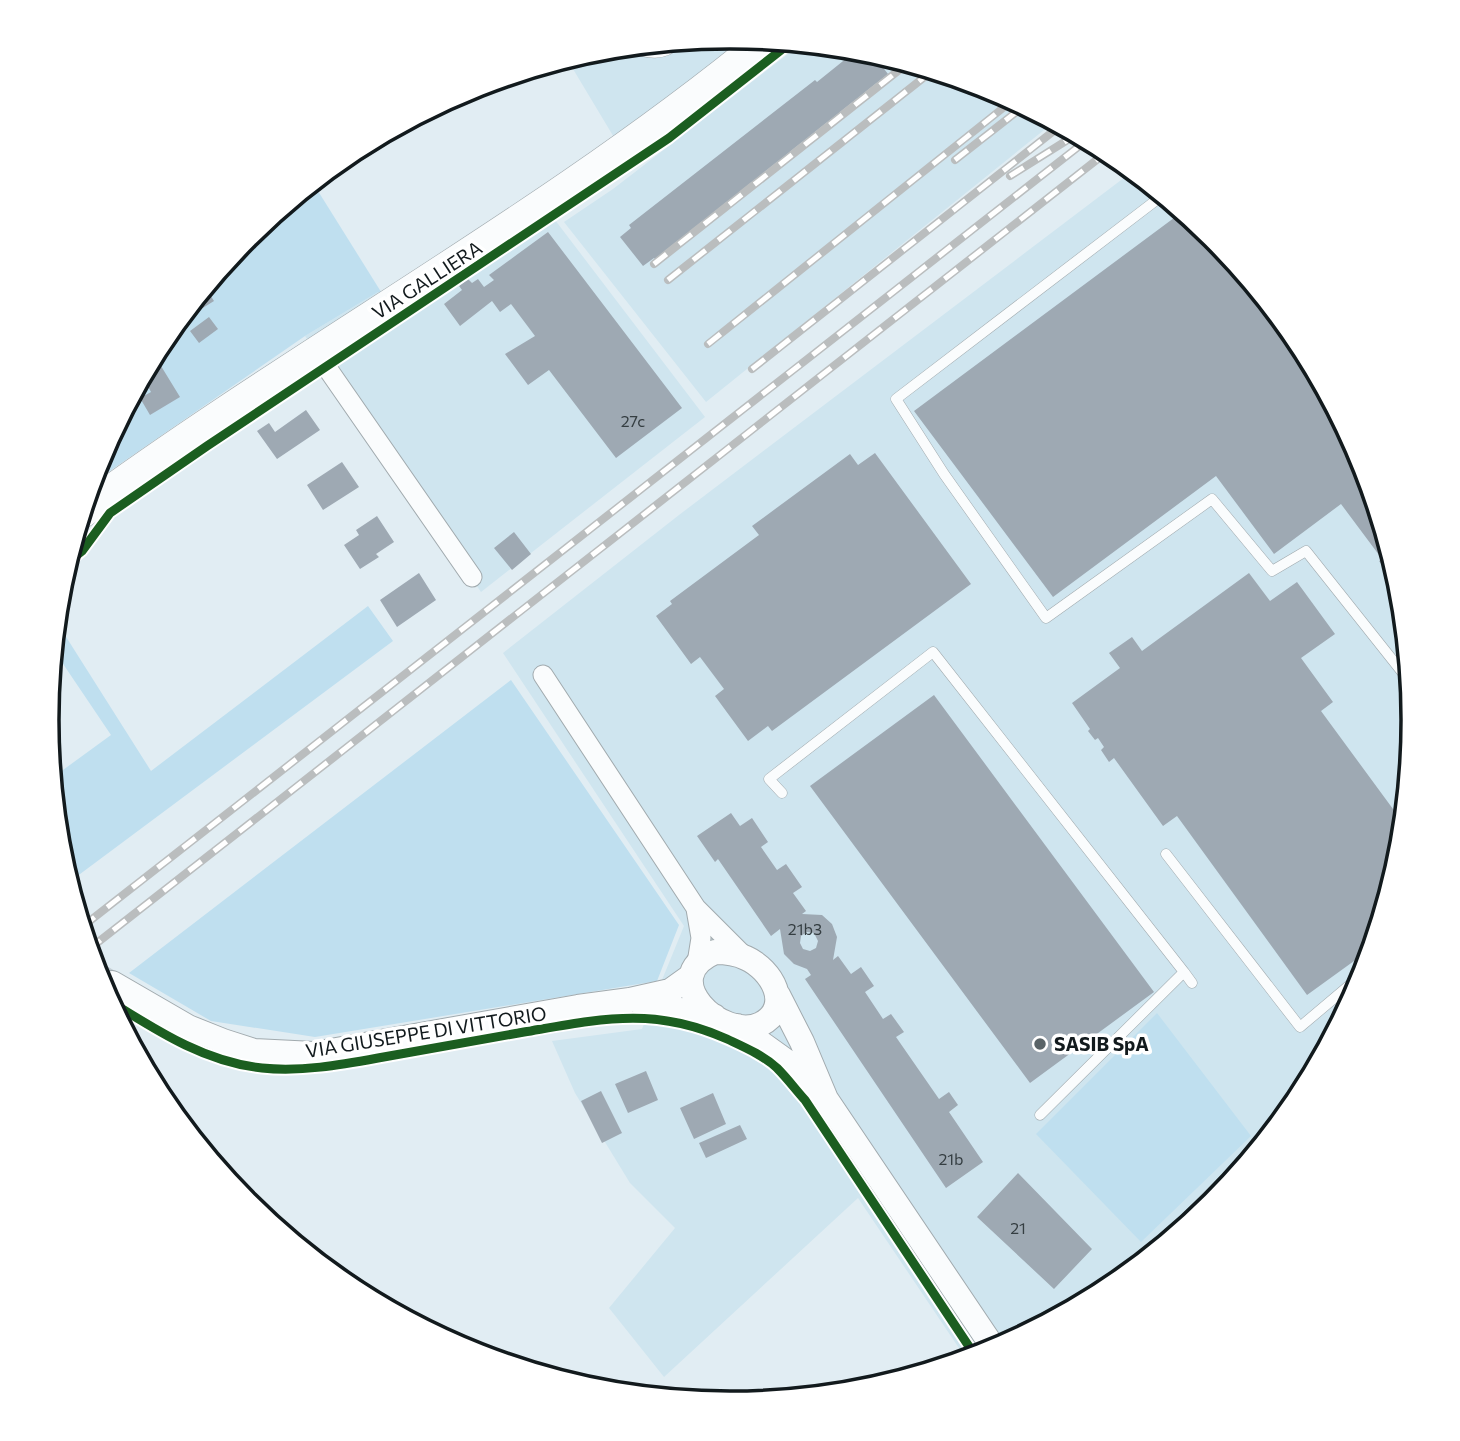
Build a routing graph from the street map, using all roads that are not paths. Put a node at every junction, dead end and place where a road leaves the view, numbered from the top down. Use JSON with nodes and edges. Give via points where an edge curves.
{"nodes":[{"id":1,"x":754,"y":50,"type":"edge"},
{"id":2,"x":1155,"y":201,"type":"edge"},
{"id":3,"x":316,"y":352,"type":"junction"},
{"id":4,"x":95,"y":503,"type":"edge"},
{"id":5,"x":472,"y":577,"type":"dead end"},
{"id":6,"x":1399,"y":668,"type":"edge"},
{"id":7,"x":543,"y":675,"type":"dead end"},
{"id":8,"x":782,"y":793,"type":"dead end"},
{"id":9,"x":1167,"y":854,"type":"dead end"},
{"id":10,"x":696,"y":908,"type":"junction"},
{"id":11,"x":745,"y":957,"type":"junction"},
{"id":12,"x":694,"y":969,"type":"junction"},
{"id":13,"x":1184,"y":972,"type":"junction"},
{"id":14,"x":1192,"y":983,"type":"dead end"},
{"id":15,"x":113,"y":984,"type":"tunnel mouth"},
{"id":16,"x":1344,"y":990,"type":"edge"},
{"id":17,"x":778,"y":995,"type":"junction"},
{"id":18,"x":630,"y":1000,"type":"junction"},
{"id":19,"x":714,"y":1016,"type":"junction"},
{"id":20,"x":737,"y":1026,"type":"junction"},
{"id":21,"x":826,"y":1099,"type":"junction"},
{"id":22,"x":1040,"y":1115,"type":"dead end"},
{"id":23,"x":988,"y":1340,"type":"edge"}],
"edges":[{"from":1,"to":3,"type":"main road","name":"VIA GALLIERA","via":[[599,167]]},
{"from":2,"to":6,"type":"lane","via":[[896,399],[1046,618],[1212,499],[1272,571],[1306,551]]},
{"from":3,"to":4,"type":"main road","name":"VIA GALLIERA"},
{"from":3,"to":5,"type":"street"},
{"from":7,"to":10,"type":"street","name":"VIA GIUSEPPE DI VITTORIO"},
{"from":8,"to":13,"type":"lane","via":[[769,779],[933,652]]},
{"from":9,"to":16,"type":"lane","via":[[1300,1027]]},
{"from":10,"to":11,"type":"street","name":"VIA GIUSEPPE DI VITTORIO"},
{"from":10,"to":12,"type":"street","name":"VIA GIUSEPPE DI VITTORIO","via":[[701,938]]},
{"from":11,"to":12,"type":"street","name":"VIA GIUSEPPE DI VITTORIO","via":[[715,952],[704,956]]},
{"from":11,"to":17,"type":"street","name":"VIA GIUSEPPE DI VITTORIO","via":[[765,971]]},
{"from":12,"to":18,"type":"street","name":"VIA GIUSEPPE DI VITTORIO","via":[[670,991]]},
{"from":12,"to":19,"type":"street","name":"VIA GIUSEPPE DI VITTORIO","via":[[694,997]]},
{"from":13,"to":14,"type":"lane"},
{"from":13,"to":22,"type":"lane"},
{"from":15,"to":18,"type":"street","name":"VIA GIUSEPPE DI VITTORIO","via":[[188,1027],[223,1041],[254,1051],[314,1054]]},
{"from":17,"to":20,"type":"street","via":[[773,1013],[763,1023]]},
{"from":17,"to":21,"type":"street","name":"VIA GIUSEPPE DI VITTORIO"},
{"from":18,"to":19,"type":"street","name":"VIA GIUSEPPE DI VITTORIO"},
{"from":19,"to":20,"type":"street","name":"VIA GIUSEPPE DI VITTORIO"},
{"from":20,"to":21,"type":"street","name":"VIA GIUSEPPE DI VITTORIO","via":[[786,1061]]},
{"from":21,"to":23,"type":"street","name":"VIA GIUSEPPE DI VITTORIO"}]}
